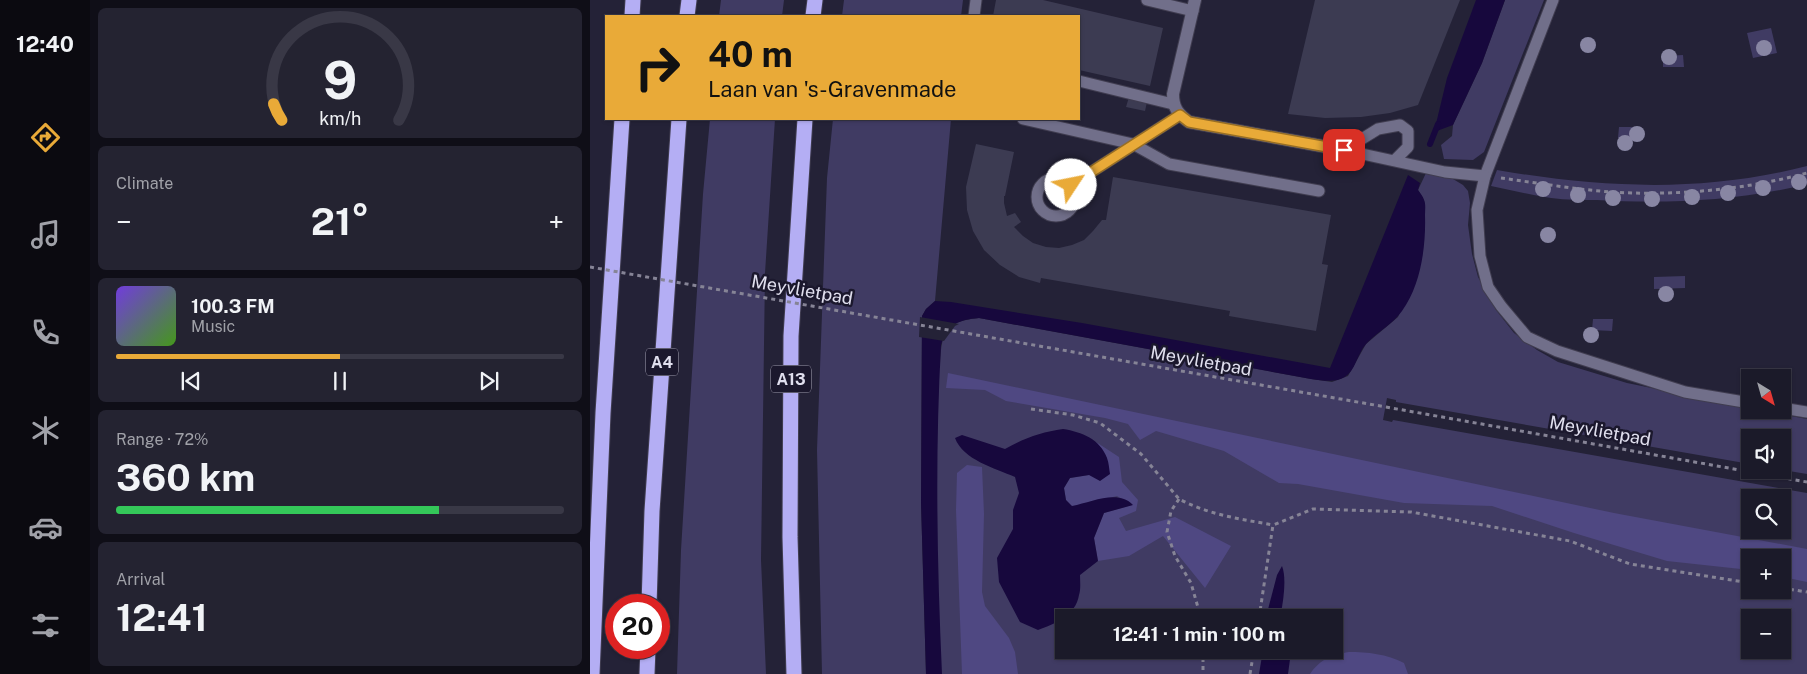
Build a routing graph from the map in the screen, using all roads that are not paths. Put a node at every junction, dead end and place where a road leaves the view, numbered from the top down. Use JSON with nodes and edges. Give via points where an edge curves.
{"nodes":[{"id":1,"x":633,"y":0,"type":"edge"},
{"id":2,"x":689,"y":0,"type":"edge"},
{"id":3,"x":815,"y":0,"type":"edge"},
{"id":4,"x":976,"y":0,"type":"edge"},
{"id":5,"x":1147,"y":0,"type":"edge"},
{"id":6,"x":1553,"y":0,"type":"edge"},
{"id":7,"x":1194,"y":5,"type":"edge"},
{"id":8,"x":632,"y":15,"type":"edge"},
{"id":9,"x":687,"y":15,"type":"edge"},
{"id":10,"x":814,"y":15,"type":"edge"},
{"id":11,"x":974,"y":15,"type":"edge"},
{"id":12,"x":1080,"y":81,"type":"edge"},
{"id":13,"x":1176,"y":110,"type":"junction"},
{"id":14,"x":622,"y":120,"type":"edge"},
{"id":15,"x":679,"y":120,"type":"edge"},
{"id":16,"x":805,"y":120,"type":"edge"},
{"id":17,"x":1027,"y":120,"type":"edge"},
{"id":18,"x":1133,"y":144,"type":"junction"},
{"id":19,"x":1344,"y":150,"type":"junction"},
{"id":20,"x":1395,"y":160,"type":"junction"},
{"id":21,"x":1485,"y":176,"type":"junction"},
{"id":22,"x":1071,"y":185,"type":"dead end"},
{"id":23,"x":1319,"y":191,"type":"dead end"},
{"id":24,"x":1741,"y":401,"type":"edge"},
{"id":25,"x":1791,"y":409,"type":"edge"},
{"id":26,"x":1807,"y":412,"type":"edge"},
{"id":27,"x":649,"y":594,"type":"edge"},
{"id":28,"x":648,"y":659,"type":"edge"},
{"id":29,"x":592,"y":674,"type":"edge"},
{"id":30,"x":647,"y":674,"type":"edge"},
{"id":31,"x":796,"y":674,"type":"edge"}],
"edges":[{"from":1,"to":8,"type":"highway"},
{"from":2,"to":9,"type":"highway"},
{"from":3,"to":10,"type":"highway"},
{"from":4,"to":11,"type":"lane"},
{"from":5,"to":7,"type":"lane"},
{"from":6,"to":21,"type":"lane"},
{"from":7,"to":13,"type":"street","via":[[1173,94]]},
{"from":12,"to":13,"type":"lane"},
{"from":13,"to":18,"type":"lane"},
{"from":13,"to":19,"type":"street","via":[[1189,122]]},
{"from":14,"to":29,"type":"highway","via":[[603,413]]},
{"from":15,"to":27,"type":"highway","number":"A4","via":[[652,511]]},
{"from":16,"to":31,"type":"highway","number":"A13","via":[[791,336],[790,537]]},
{"from":17,"to":18,"type":"lane"},
{"from":18,"to":22,"type":"lane"},
{"from":18,"to":23,"type":"lane","via":[[1169,164]]},
{"from":19,"to":20,"type":"lane"},
{"from":19,"to":20,"type":"lane","via":[[1378,129],[1400,125],[1408,132],[1408,147]]},
{"from":20,"to":21,"type":"lane","via":[[1446,172]]},
{"from":21,"to":24,"type":"lane","via":[[1477,210],[1480,256],[1488,287],[1527,337],[1557,351],[1685,392]]},
{"from":25,"to":26,"type":"lane"},
{"from":28,"to":30,"type":"highway"}]}
